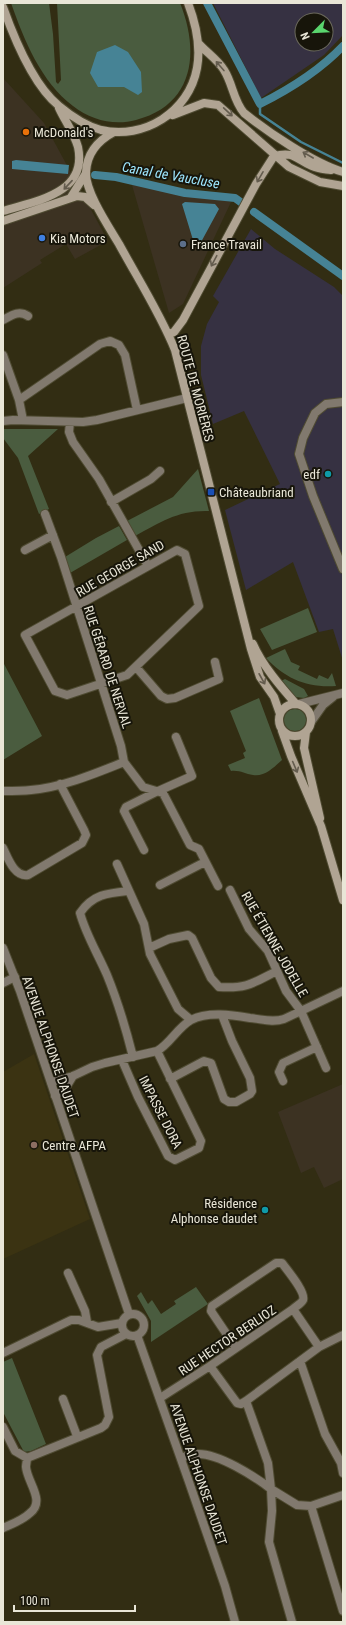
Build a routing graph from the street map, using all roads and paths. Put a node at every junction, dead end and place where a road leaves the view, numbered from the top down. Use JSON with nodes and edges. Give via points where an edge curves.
{"nodes":[{"id":1,"x":188,"y":3,"type":"edge"},
{"id":2,"x":3,"y":6,"type":"edge"},
{"id":3,"x":4,"y":14,"type":"edge"},
{"id":4,"x":198,"y":43,"type":"junction"},
{"id":5,"x":58,"y":106,"type":"junction"},
{"id":6,"x":166,"y":117,"type":"junction"},
{"id":7,"x":114,"y":132,"type":"junction"},
{"id":8,"x":274,"y":156,"type":"junction"},
{"id":9,"x":341,"y":171,"type":"edge"},
{"id":10,"x":86,"y":172,"type":"junction"},
{"id":11,"x":343,"y":186,"type":"edge"},
{"id":12,"x":71,"y":197,"type":"junction"},
{"id":13,"x":99,"y":210,"type":"junction"},
{"id":14,"x":3,"y":211,"type":"edge"},
{"id":15,"x":3,"y":221,"type":"edge"},
{"id":16,"x":28,"y":316,"type":"dead end"},
{"id":17,"x":3,"y":320,"type":"edge"},
{"id":18,"x":169,"y":334,"type":"junction"},
{"id":19,"x":3,"y":355,"type":"edge"},
{"id":20,"x":187,"y":398,"type":"junction"},
{"id":21,"x":19,"y":400,"type":"junction"},
{"id":22,"x":343,"y":402,"type":"edge"},
{"id":23,"x":137,"y":410,"type":"junction"},
{"id":24,"x":23,"y":420,"type":"junction"},
{"id":25,"x":3,"y":421,"type":"edge"},
{"id":26,"x":70,"y":422,"type":"junction"},
{"id":27,"x":160,"y":471,"type":"dead end"},
{"id":28,"x":112,"y":502,"type":"junction"},
{"id":29,"x":45,"y":514,"type":"dead end"},
{"id":30,"x":53,"y":535,"type":"junction"},
{"id":31,"x":25,"y":550,"type":"dead end"},
{"id":32,"x":148,"y":566,"type":"junction"},
{"id":33,"x":343,"y":569,"type":"edge"},
{"id":34,"x":76,"y":607,"type":"junction"},
{"id":35,"x":246,"y":629,"type":"junction"},
{"id":36,"x":215,"y":662,"type":"dead end"},
{"id":37,"x":136,"y":667,"type":"junction"},
{"id":38,"x":101,"y":684,"type":"junction"},
{"id":39,"x":342,"y":693,"type":"edge"},
{"id":40,"x":298,"y":704,"type":"junction"},
{"id":41,"x":280,"y":714,"type":"junction"},
{"id":42,"x":311,"y":722,"type":"junction"},
{"id":43,"x":282,"y":731,"type":"junction"},
{"id":44,"x":306,"y":732,"type":"junction"},
{"id":45,"x":176,"y":737,"type":"dead end"},
{"id":46,"x":124,"y":762,"type":"junction"},
{"id":47,"x":60,"y":784,"type":"junction"},
{"id":48,"x":3,"y":791,"type":"edge"},
{"id":49,"x":156,"y":792,"type":"junction"},
{"id":50,"x":321,"y":826,"type":"junction"},
{"id":51,"x":3,"y":848,"type":"edge"},
{"id":52,"x":144,"y":850,"type":"dead end"},
{"id":53,"x":205,"y":862,"type":"junction"},
{"id":54,"x":117,"y":864,"type":"dead end"},
{"id":55,"x":160,"y":885,"type":"dead end"},
{"id":56,"x":218,"y":886,"type":"dead end"},
{"id":57,"x":230,"y":890,"type":"dead end"},
{"id":58,"x":129,"y":891,"type":"junction"},
{"id":59,"x":343,"y":900,"type":"edge"},
{"id":60,"x":3,"y":948,"type":"edge"},
{"id":61,"x":149,"y":948,"type":"junction"},
{"id":62,"x":277,"y":971,"type":"junction"},
{"id":63,"x":15,"y":978,"type":"junction"},
{"id":64,"x":3,"y":983,"type":"edge"},
{"id":65,"x":343,"y":991,"type":"edge"},
{"id":66,"x":301,"y":1010,"type":"junction"},
{"id":67,"x":222,"y":1015,"type":"junction"},
{"id":68,"x":191,"y":1020,"type":"junction"},
{"id":69,"x":317,"y":1047,"type":"junction"},
{"id":70,"x":157,"y":1051,"type":"junction"},
{"id":71,"x":133,"y":1057,"type":"junction"},
{"id":72,"x":122,"y":1060,"type":"junction"},
{"id":73,"x":326,"y":1068,"type":"dead end"},
{"id":74,"x":73,"y":1076,"type":"junction"},
{"id":75,"x":170,"y":1079,"type":"junction"},
{"id":76,"x":282,"y":1081,"type":"dead end"},
{"id":77,"x":51,"y":1082,"type":"junction"},
{"id":78,"x":56,"y":1096,"type":"junction"},
{"id":79,"x":68,"y":1273,"type":"dead end"},
{"id":80,"x":293,"y":1309,"type":"junction"},
{"id":81,"x":129,"y":1314,"type":"junction"},
{"id":82,"x":87,"y":1322,"type":"junction"},
{"id":83,"x":122,"y":1323,"type":"junction"},
{"id":84,"x":126,"y":1334,"type":"junction"},
{"id":85,"x":137,"y":1335,"type":"junction"},
{"id":86,"x":343,"y":1335,"type":"edge"},
{"id":87,"x":318,"y":1347,"type":"junction"},
{"id":88,"x":236,"y":1348,"type":"junction"},
{"id":89,"x":3,"y":1353,"type":"edge"},
{"id":90,"x":300,"y":1361,"type":"junction"},
{"id":91,"x":210,"y":1366,"type":"junction"},
{"id":92,"x":160,"y":1398,"type":"junction"},
{"id":93,"x":63,"y":1399,"type":"dead end"},
{"id":94,"x":246,"y":1401,"type":"junction"},
{"id":95,"x":3,"y":1427,"type":"edge"},
{"id":96,"x":77,"y":1436,"type":"junction"},
{"id":97,"x":27,"y":1458,"type":"junction"},
{"id":98,"x":181,"y":1458,"type":"junction"},
{"id":99,"x":343,"y":1473,"type":"edge"},
{"id":100,"x":271,"y":1489,"type":"junction"},
{"id":101,"x":343,"y":1495,"type":"edge"},
{"id":102,"x":311,"y":1506,"type":"junction"},
{"id":103,"x":3,"y":1528,"type":"edge"},
{"id":104,"x":343,"y":1611,"type":"edge"},
{"id":105,"x":235,"y":1622,"type":"edge"},
{"id":106,"x":292,"y":1622,"type":"edge"}],
"edges":[{"from":1,"to":4,"type":"main road"},
{"from":2,"to":3,"type":"main road"},
{"from":3,"to":5,"type":"main road","via":[[31,69]]},
{"from":4,"to":6,"type":"main road","via":[[198,68],[193,84],[182,102]]},
{"from":9,"to":4,"type":"main road","one_way":true,"via":[[307,155],[244,113],[239,107],[224,70]]},
{"from":5,"to":7,"type":"main road","via":[[90,126]]},
{"from":5,"to":14,"type":"main road","one_way":true,"via":[[78,149],[76,174],[70,184],[59,193]]},
{"from":6,"to":7,"type":"main road","via":[[144,128]]},
{"from":6,"to":8,"type":"main road","one_way":true,"via":[[204,103],[218,105]]},
{"from":7,"to":10,"type":"main road","name":"ROUTE DE MORIÈRES","via":[[102,139],[92,150]]},
{"from":8,"to":9,"type":"main road","via":[[290,154],[312,166]]},
{"from":8,"to":11,"type":"main road","via":[[289,167],[320,182]]},
{"from":8,"to":18,"type":"main road","one_way":true,"via":[[183,320],[174,332]]},
{"from":10,"to":12,"type":"main road"},
{"from":10,"to":13,"type":"main road","name":"ROUTE DE MORIÈRES","via":[[89,188]]},
{"from":12,"to":13,"type":"main road","via":[[85,197]]},
{"from":12,"to":15,"type":"main road"},
{"from":13,"to":18,"type":"main road","name":"ROUTE DE MORIÈRES"},
{"from":16,"to":17,"type":"street","via":[[23,313],[15,314]]},
{"from":18,"to":20,"type":"main road","name":"ROUTE DE MORIÈRES"},
{"from":19,"to":21,"type":"street"},
{"from":20,"to":23,"type":"street"},
{"from":20,"to":35,"type":"main road","name":"ROUTE DE MORIÈRES"},
{"from":21,"to":23,"type":"street","via":[[100,344],[110,341],[119,345],[125,355]]},
{"from":21,"to":24,"type":"street"},
{"from":22,"to":33,"type":"street","via":[[326,404],[315,413],[303,438],[299,454]]},
{"from":23,"to":26,"type":"street","via":[[97,420]]},
{"from":24,"to":25,"type":"street"},
{"from":24,"to":26,"type":"street"},
{"from":26,"to":28,"type":"street","via":[[70,437]]},
{"from":27,"to":28,"type":"street"},
{"from":28,"to":32,"type":"street"},
{"from":29,"to":30,"type":"street","name":"RUE GÉRARD DE NERVAL"},
{"from":30,"to":31,"type":"street"},
{"from":30,"to":34,"type":"street","name":"RUE GÉRARD DE NERVAL"},
{"from":32,"to":34,"type":"street","name":"RUE GEORGE SAND"},
{"from":32,"to":37,"type":"street","name":"RUE GEORGE SAND","via":[[177,550],[185,554],[199,606]]},
{"from":34,"to":38,"type":"street","name":"RUE GÉRARD DE NERVAL"},
{"from":34,"to":38,"type":"street","name":"RUE GEORGE SAND","via":[[25,635],[55,692],[67,695]]},
{"from":35,"to":40,"type":"main road","name":"ROUTE DE MORIÈRES","via":[[259,655]]},
{"from":35,"to":41,"type":"main road","name":"ROUTE DE MORIÈRES","one_way":true,"via":[[260,677],[274,697]]},
{"from":36,"to":37,"type":"street","via":[[219,679],[167,699],[161,696]]},
{"from":37,"to":38,"type":"street","name":"RUE GEORGE SAND","via":[[127,674]]},
{"from":38,"to":46,"type":"street","name":"RUE GÉRARD DE NERVAL"},
{"from":39,"to":40,"type":"street"},
{"from":39,"to":42,"type":"street","via":[[323,705]]},
{"from":40,"to":41,"type":"main road","via":[[286,706]]},
{"from":40,"to":42,"type":"main road","via":[[307,709]]},
{"from":41,"to":43,"type":"main road","via":[[279,723]]},
{"from":42,"to":44,"type":"main road"},
{"from":43,"to":44,"type":"main road","via":[[296,736]]},
{"from":43,"to":50,"type":"main road","one_way":true,"via":[[290,756]]},
{"from":44,"to":50,"type":"main road","via":[[304,748]]},
{"from":45,"to":49,"type":"street","via":[[192,776]]},
{"from":46,"to":47,"type":"street"},
{"from":46,"to":49,"type":"street","via":[[143,787]]},
{"from":47,"to":48,"type":"street","via":[[32,790]]},
{"from":47,"to":51,"type":"street","via":[[86,835],[82,843],[24,876],[14,869]]},
{"from":49,"to":52,"type":"street","via":[[126,807],[124,811]]},
{"from":49,"to":53,"type":"street","via":[[163,793],[190,845],[199,849]]},
{"from":50,"to":59,"type":"main road"},
{"from":53,"to":55,"type":"street"},
{"from":53,"to":56,"type":"street"},
{"from":54,"to":58,"type":"street"},
{"from":57,"to":62,"type":"street","name":"RUE ÉTIENNE JODELLE","via":[[249,929],[268,951]]},
{"from":58,"to":61,"type":"street","via":[[144,924]]},
{"from":58,"to":71,"type":"street","via":[[97,897],[80,913],[84,928],[118,1003]]},
{"from":60,"to":63,"type":"street","name":"AVENUE ALPHONSE DAUDET"},
{"from":61,"to":62,"type":"street","via":[[169,939],[188,935],[192,938],[211,978],[219,987],[247,986]]},
{"from":61,"to":68,"type":"street","via":[[178,1009]]},
{"from":62,"to":66,"type":"street","name":"RUE ÉTIENNE JODELLE","via":[[286,991]]},
{"from":63,"to":64,"type":"street"},
{"from":63,"to":77,"type":"street","name":"AVENUE ALPHONSE DAUDET"},
{"from":65,"to":66,"type":"street"},
{"from":66,"to":67,"type":"street","via":[[275,1022]]},
{"from":66,"to":69,"type":"street","name":"RUE ÉTIENNE JODELLE"},
{"from":67,"to":68,"type":"street"},
{"from":67,"to":75,"type":"street","via":[[250,1078],[250,1094],[236,1102],[224,1099],[211,1063],[204,1061]]},
{"from":68,"to":70,"type":"street"},
{"from":69,"to":73,"type":"street","name":"RUE ÉTIENNE JODELLE"},
{"from":69,"to":76,"type":"street","via":[[283,1063],[279,1072]]},
{"from":70,"to":71,"type":"street"},
{"from":70,"to":75,"type":"street","name":"IMPASSE DORA"},
{"from":71,"to":72,"type":"street"},
{"from":72,"to":74,"type":"street","via":[[92,1066]]},
{"from":72,"to":75,"type":"street","name":"IMPASSE DORA","via":[[168,1156],[175,1160],[199,1148],[201,1141]]},
{"from":74,"to":77,"type":"street"},
{"from":74,"to":78,"type":"street","via":[[65,1089]]},
{"from":77,"to":78,"type":"street","name":"AVENUE ALPHONSE DAUDET"},
{"from":78,"to":81,"type":"street","name":"AVENUE ALPHONSE DAUDET"},
{"from":79,"to":82,"type":"street"},
{"from":80,"to":87,"type":"street"},
{"from":80,"to":88,"type":"street","name":"RUE HECTOR BERLIOZ"},
{"from":80,"to":88,"type":"street","name":"RUE HECTOR BERLIOZ","via":[[302,1302],[302,1291],[282,1263],[276,1263],[212,1306],[211,1311]]},
{"from":81,"to":83,"type":"street"},
{"from":81,"to":85,"type":"street","via":[[138,1314],[144,1321],[143,1330]]},
{"from":82,"to":83,"type":"street","via":[[98,1327]]},
{"from":82,"to":89,"type":"street","via":[[71,1320]]},
{"from":83,"to":84,"type":"street"},
{"from":84,"to":85,"type":"street"},
{"from":84,"to":96,"type":"street","via":[[101,1347],[97,1355],[109,1417],[107,1422],[101,1428]]},
{"from":85,"to":92,"type":"street","name":"AVENUE ALPHONSE DAUDET"},
{"from":86,"to":87,"type":"street"},
{"from":87,"to":90,"type":"street"},
{"from":88,"to":91,"type":"street","name":"RUE HECTOR BERLIOZ"},
{"from":90,"to":94,"type":"street"},
{"from":90,"to":99,"type":"street","via":[[325,1434],[341,1463]]},
{"from":91,"to":92,"type":"street","name":"RUE HECTOR BERLIOZ"},
{"from":91,"to":94,"type":"street","via":[[237,1403]]},
{"from":92,"to":98,"type":"street","name":"AVENUE ALPHONSE DAUDET"},
{"from":93,"to":96,"type":"street"},
{"from":94,"to":100,"type":"street","via":[[268,1464]]},
{"from":95,"to":97,"type":"street","via":[[15,1451]]},
{"from":96,"to":97,"type":"street"},
{"from":97,"to":103,"type":"street","via":[[26,1468],[36,1496],[36,1505],[27,1516]]},
{"from":98,"to":100,"type":"street","via":[[196,1454],[218,1459],[254,1476]]},
{"from":98,"to":105,"type":"street","name":"AVENUE ALPHONSE DAUDET"},
{"from":100,"to":102,"type":"street","via":[[297,1505]]},
{"from":100,"to":106,"type":"street","via":[[269,1542]]},
{"from":101,"to":102,"type":"street"},
{"from":102,"to":104,"type":"street"}]}
